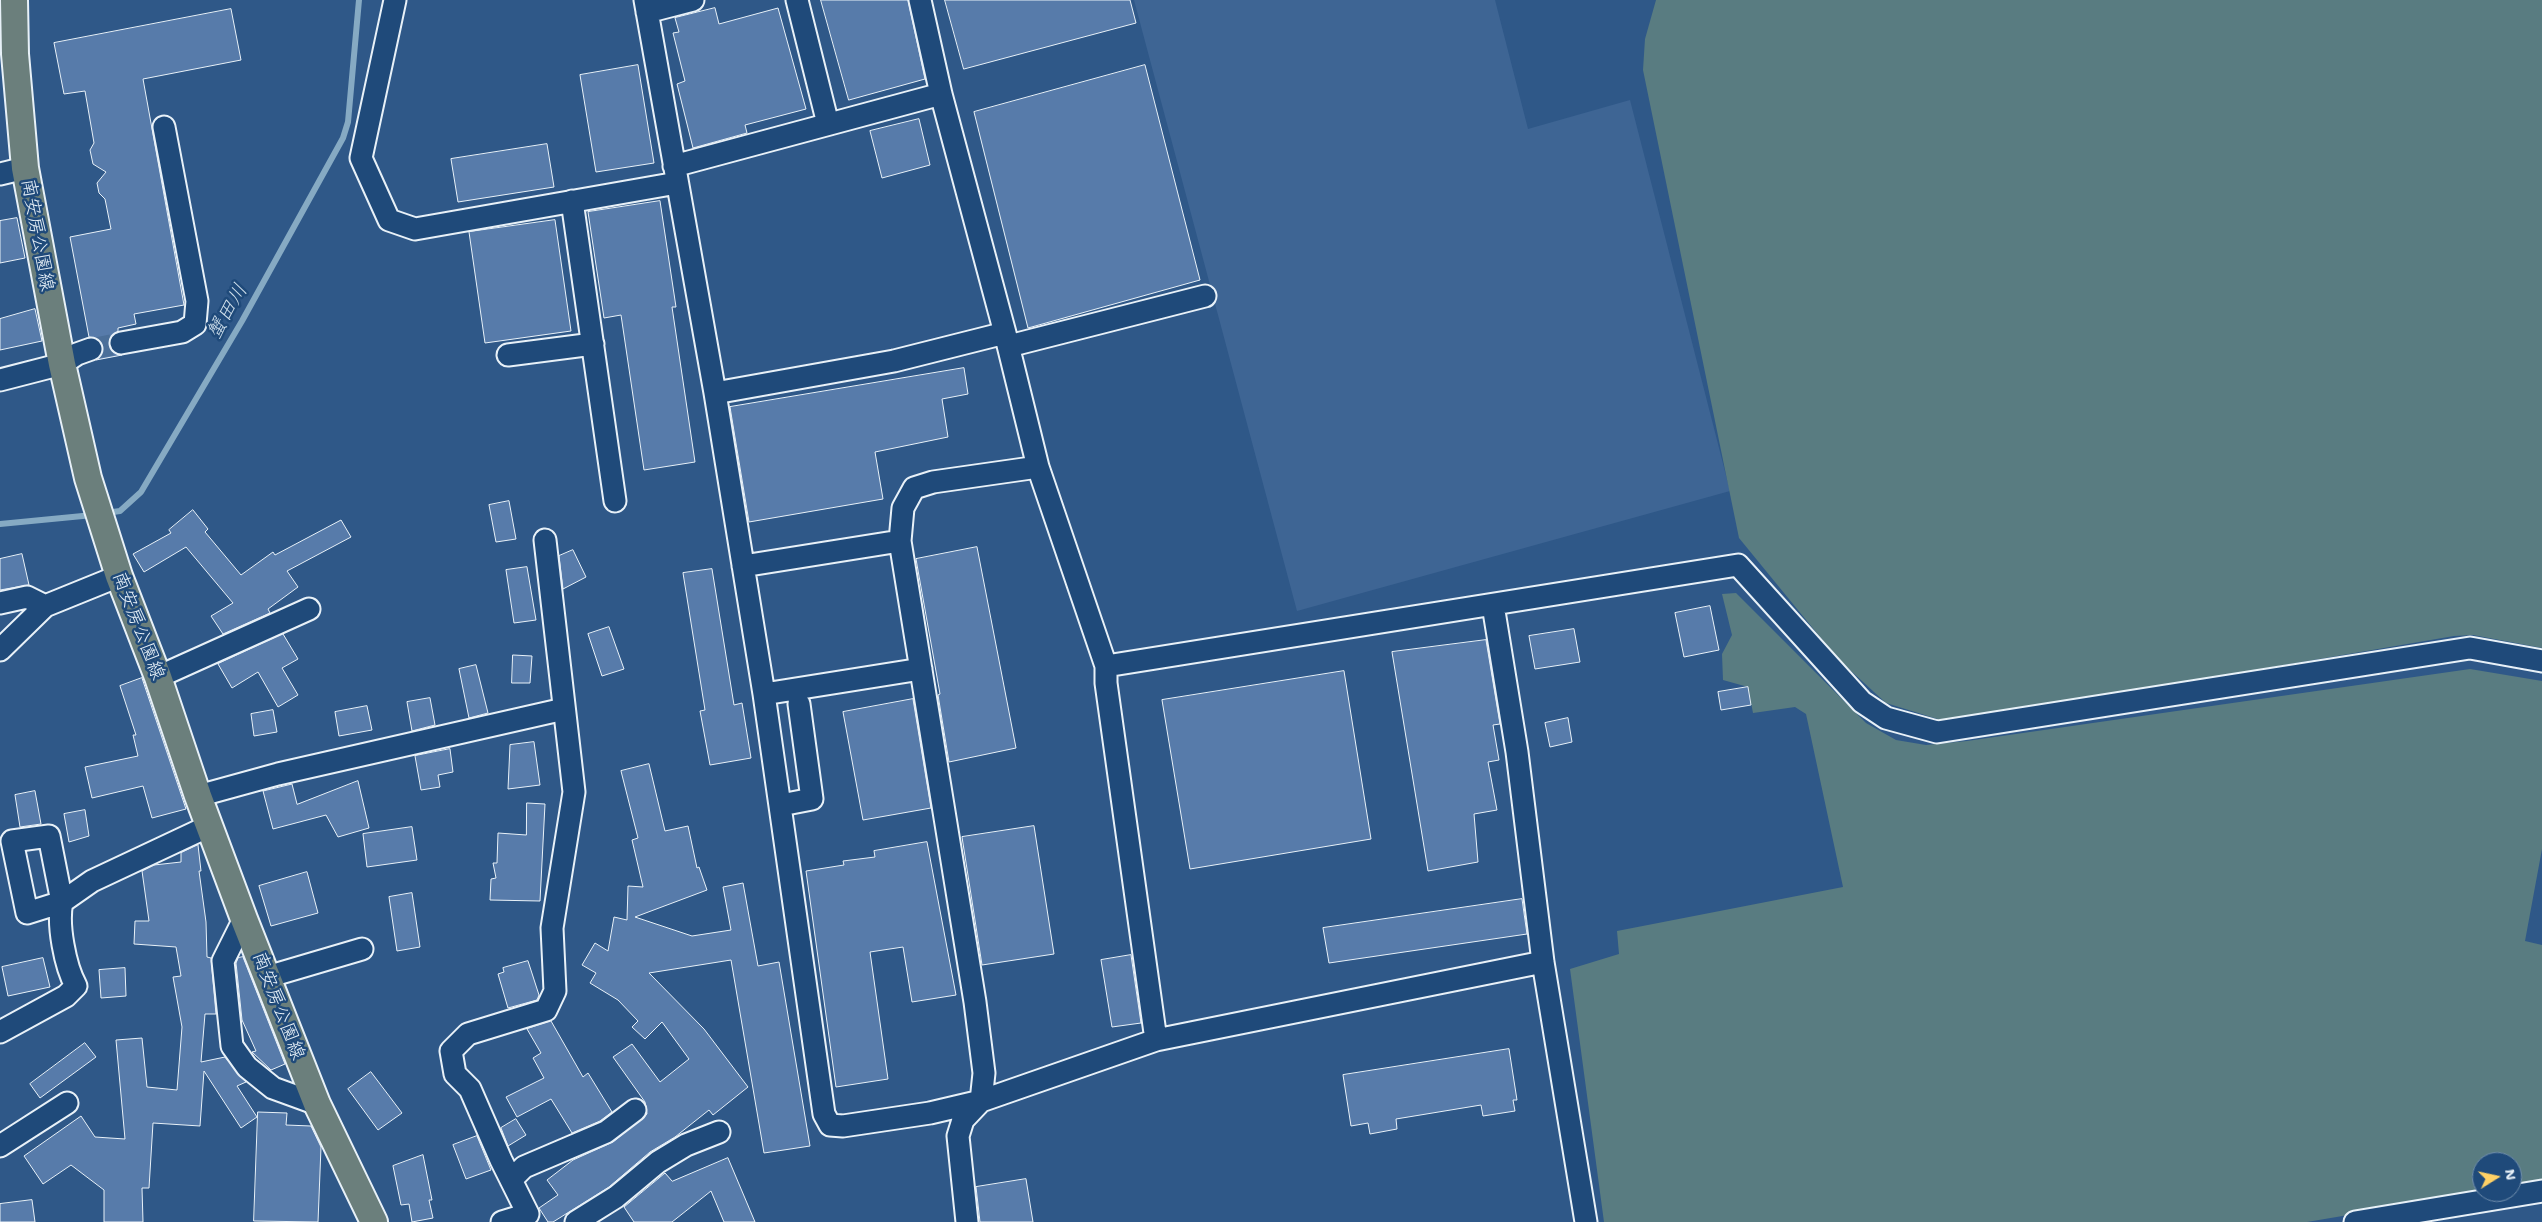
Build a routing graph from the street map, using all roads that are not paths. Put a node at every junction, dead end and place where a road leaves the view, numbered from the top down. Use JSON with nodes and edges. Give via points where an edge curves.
{"nodes":[{"id":1,"x":14,"y":0,"type":"edge"},
{"id":2,"x":395,"y":0,"type":"edge"},
{"id":3,"x":693,"y":0,"type":"edge"},
{"id":4,"x":797,"y":0,"type":"edge"},
{"id":5,"x":920,"y":0,"type":"edge"},
{"id":6,"x":646,"y":6,"type":"edge"},
{"id":7,"x":941,"y":94,"type":"junction"},
{"id":8,"x":828,"y":124,"type":"junction"},
{"id":9,"x":164,"y":127,"type":"dead end"},
{"id":10,"x":25,"y":168,"type":"junction"},
{"id":11,"x":0,"y":174,"type":"edge"},
{"id":12,"x":676,"y":174,"type":"junction"},
{"id":13,"x":572,"y":201,"type":"junction"},
{"id":14,"x":1205,"y":296,"type":"dead end"},
{"id":15,"x":1007,"y":340,"type":"junction"},
{"id":16,"x":121,"y":343,"type":"tunnel mouth"},
{"id":17,"x":593,"y":344,"type":"junction"},
{"id":18,"x":91,"y":349,"type":"tunnel mouth"},
{"id":19,"x":508,"y":355,"type":"dead end"},
{"id":20,"x":62,"y":364,"type":"junction"},
{"id":21,"x":0,"y":380,"type":"edge"},
{"id":22,"x":715,"y":393,"type":"junction"},
{"id":23,"x":1038,"y":467,"type":"junction"},
{"id":24,"x":615,"y":501,"type":"dead end"},
{"id":25,"x":545,"y":540,"type":"dead end"},
{"id":26,"x":900,"y":541,"type":"junction"},
{"id":27,"x":743,"y":566,"type":"junction"},
{"id":28,"x":119,"y":576,"type":"junction"},
{"id":29,"x":0,"y":602,"type":"edge"},
{"id":30,"x":1493,"y":605,"type":"junction"},
{"id":31,"x":45,"y":606,"type":"junction"},
{"id":32,"x":309,"y":609,"type":"dead end"},
{"id":33,"x":0,"y":650,"type":"edge"},
{"id":34,"x":2542,"y":661,"type":"edge"},
{"id":35,"x":1106,"y":666,"type":"junction"},
{"id":36,"x":921,"y":669,"type":"junction"},
{"id":37,"x":158,"y":677,"type":"junction"},
{"id":38,"x":764,"y":694,"type":"junction"},
{"id":39,"x":799,"y":704,"type":"dead end"},
{"id":40,"x":564,"y":709,"type":"junction"},
{"id":41,"x":198,"y":796,"type":"junction"},
{"id":42,"x":781,"y":805,"type":"junction"},
{"id":43,"x":209,"y":826,"type":"junction"},
{"id":44,"x":244,"y":919,"type":"junction"},
{"id":45,"x":362,"y":949,"type":"dead end"},
{"id":46,"x":1543,"y":962,"type":"junction"},
{"id":47,"x":267,"y":977,"type":"junction"},
{"id":48,"x":0,"y":1032,"type":"edge"},
{"id":49,"x":1156,"y":1040,"type":"junction"},
{"id":50,"x":981,"y":1101,"type":"junction"},
{"id":51,"x":67,"y":1103,"type":"dead end"},
{"id":52,"x":317,"y":1104,"type":"junction"},
{"id":53,"x":635,"y":1110,"type":"dead end"},
{"id":54,"x":719,"y":1132,"type":"dead end"},
{"id":55,"x":0,"y":1146,"type":"edge"},
{"id":56,"x":511,"y":1180,"type":"junction"},
{"id":57,"x":2542,"y":1191,"type":"edge"},
{"id":58,"x":532,"y":1218,"type":"edge"},
{"id":59,"x":374,"y":1222,"type":"edge"},
{"id":60,"x":502,"y":1222,"type":"edge"},
{"id":61,"x":576,"y":1222,"type":"edge"},
{"id":62,"x":967,"y":1222,"type":"edge"},
{"id":63,"x":1586,"y":1222,"type":"edge"},
{"id":64,"x":2355,"y":1222,"type":"edge"}],
"edges":[{"from":1,"to":10,"type":"main road","name":"南安房公園線","via":[[15,54]]},
{"from":2,"to":13,"type":"street","via":[[362,158],[389,220],[415,229]]},
{"from":3,"to":6,"type":"street"},
{"from":4,"to":8,"type":"street"},
{"from":5,"to":7,"type":"street"},
{"from":6,"to":12,"type":"street"},
{"from":7,"to":8,"type":"street"},
{"from":7,"to":15,"type":"street"},
{"from":8,"to":12,"type":"street"},
{"from":9,"to":16,"type":"street","via":[[198,301],[195,324],[182,332]]},
{"from":10,"to":11,"type":"street"},
{"from":10,"to":20,"type":"main road","name":"南安房公園線"},
{"from":12,"to":13,"type":"street"},
{"from":12,"to":22,"type":"street"},
{"from":13,"to":17,"type":"street"},
{"from":14,"to":15,"type":"street"},
{"from":15,"to":22,"type":"street"},
{"from":15,"to":23,"type":"street"},
{"from":17,"to":19,"type":"street"},
{"from":17,"to":24,"type":"street"},
{"from":18,"to":20,"type":"street"},
{"from":20,"to":21,"type":"street"},
{"from":20,"to":28,"type":"main road","name":"南安房公園線","via":[[100,519]]},
{"from":22,"to":27,"type":"street"},
{"from":23,"to":26,"type":"street","via":[[933,482],[914,488],[903,508]]},
{"from":23,"to":35,"type":"street"},
{"from":25,"to":40,"type":"street"},
{"from":26,"to":27,"type":"street"},
{"from":26,"to":36,"type":"street"},
{"from":27,"to":38,"type":"street"},
{"from":28,"to":31,"type":"street"},
{"from":28,"to":37,"type":"main road","name":"南安房公園線"},
{"from":29,"to":31,"type":"street","via":[[27,597]]},
{"from":30,"to":34,"type":"street","via":[[1738,565],[1862,702],[1886,718],[1937,732],[2470,648]]},
{"from":30,"to":35,"type":"street"},
{"from":30,"to":46,"type":"street","via":[[1517,752]]},
{"from":31,"to":33,"type":"street"},
{"from":32,"to":37,"type":"street"},
{"from":35,"to":49,"type":"street"},
{"from":36,"to":38,"type":"street"},
{"from":36,"to":50,"type":"street","via":[[984,1072]]},
{"from":37,"to":41,"type":"main road","name":"南安房公園線"},
{"from":38,"to":42,"type":"street"},
{"from":39,"to":42,"type":"street","via":[[812,799]]},
{"from":40,"to":41,"type":"street","via":[[278,774]]},
{"from":40,"to":56,"type":"street","via":[[574,792],[552,928],[554,991],[546,1010],[468,1034],[451,1051],[455,1074],[470,1089]]},
{"from":41,"to":43,"type":"main road","name":"南安房公園線"},
{"from":42,"to":50,"type":"street","via":[[824,1114],[830,1125],[843,1126],[930,1113]]},
{"from":43,"to":44,"type":"main road","name":"南安房公園線"},
{"from":43,"to":48,"type":"street","via":[[92,881],[62,902],[60,912],[68,972],[76,986],[66,996]]},
{"from":44,"to":47,"type":"main road","name":"南安房公園線"},
{"from":44,"to":52,"type":"street","via":[[223,961],[232,1046],[247,1067],[273,1088]]},
{"from":45,"to":47,"type":"street"},
{"from":46,"to":49,"type":"street"},
{"from":46,"to":63,"type":"street"},
{"from":47,"to":52,"type":"main road","name":"南安房公園線"},
{"from":49,"to":50,"type":"street"},
{"from":50,"to":62,"type":"street","via":[[962,1120],[958,1136]]},
{"from":51,"to":55,"type":"street"},
{"from":52,"to":59,"type":"main road","name":"南安房公園線"},
{"from":53,"to":56,"type":"street","via":[[606,1132],[524,1167]]},
{"from":54,"to":61,"type":"street","via":[[686,1145],[665,1158],[616,1197]]},
{"from":56,"to":58,"type":"street"},
{"from":57,"to":64,"type":"street"},
{"from":58,"to":60,"type":"street"}]}
